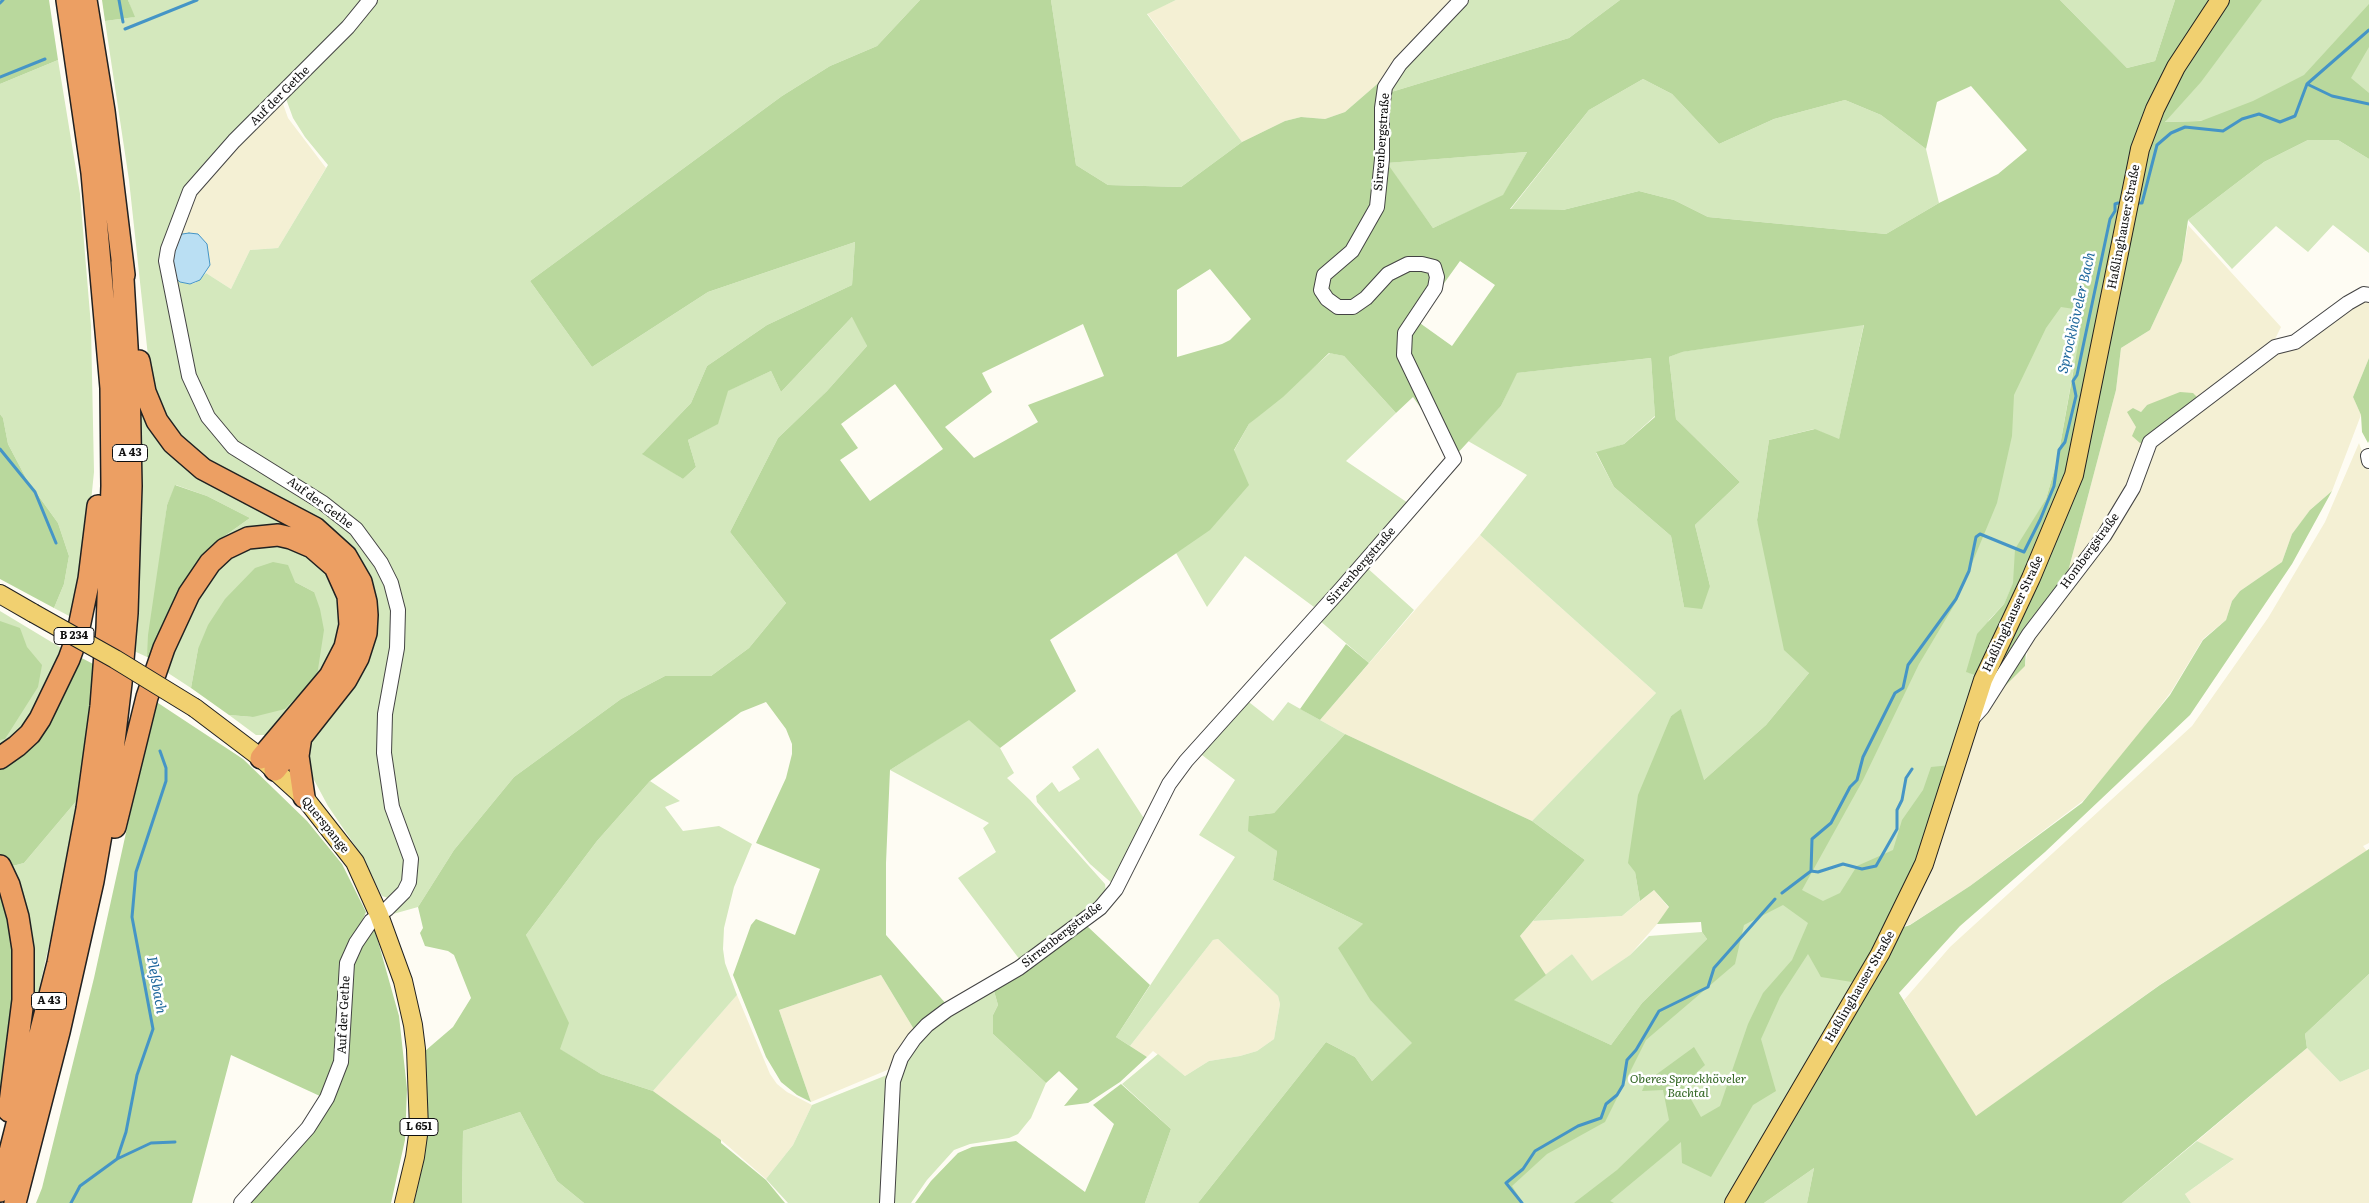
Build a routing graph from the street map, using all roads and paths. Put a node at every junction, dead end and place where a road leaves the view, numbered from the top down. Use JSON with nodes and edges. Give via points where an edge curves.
{"nodes":[{"id":1,"x":67,"y":0,"type":"edge"},
{"id":2,"x":86,"y":0,"type":"edge"},
{"id":3,"x":370,"y":0,"type":"edge"},
{"id":4,"x":1462,"y":0,"type":"edge"},
{"id":5,"x":2220,"y":0,"type":"edge"},
{"id":6,"x":122,"y":262,"type":"junction"},
{"id":7,"x":2369,"y":295,"type":"edge"},
{"id":8,"x":106,"y":312,"type":"junction"},
{"id":9,"x":0,"y":594,"type":"edge"},
{"id":10,"x":1967,"y":724,"type":"junction"},
{"id":11,"x":301,"y":735,"type":"junction"},
{"id":12,"x":0,"y":758,"type":"edge"},
{"id":13,"x":268,"y":764,"type":"junction"},
{"id":14,"x":304,"y":797,"type":"junction"},
{"id":15,"x":0,"y":866,"type":"edge"},
{"id":16,"x":380,"y":915,"type":"junction"},
{"id":17,"x":83,"y":928,"type":"junction"},
{"id":18,"x":0,"y":1171,"type":"edge"},
{"id":19,"x":0,"y":1191,"type":"edge"},
{"id":20,"x":15,"y":1203,"type":"edge"},
{"id":21,"x":241,"y":1203,"type":"edge"},
{"id":22,"x":404,"y":1203,"type":"edge"},
{"id":23,"x":887,"y":1203,"type":"edge"},
{"id":24,"x":1734,"y":1203,"type":"edge"}],
"edges":[{"from":1,"to":8,"type":"highway","number":"A 43","via":[[92,173]]},
{"from":2,"to":6,"type":"highway","number":"A 43","via":[[104,111]]},
{"from":3,"to":16,"type":"street","name":"Auf der Gethe","via":[[348,27],[234,141],[190,191],[166,261],[189,376],[208,417],[233,447],[322,503],[356,529],[381,563],[393,591],[398,610],[398,633],[386,714],[384,766],[392,807],[411,866],[404,892]]},
{"from":4,"to":23,"type":"street","name":"Sirrenbergstraße","via":[[1400,64],[1385,87],[1377,207],[1352,251],[1324,275],[1321,290],[1338,307],[1353,307],[1388,274],[1408,264],[1434,267],[1437,277],[1435,288],[1405,333],[1404,355],[1454,459],[1186,761],[1170,784],[1116,889],[1100,908],[1019,968],[946,1010],[914,1039],[901,1058],[893,1081]]},
{"from":5,"to":10,"type":"main road","name":"Haßlinghauser Straße","via":[[2176,67],[2155,108],[2140,149],[2074,475],[2031,578],[1982,680]]},
{"from":6,"to":11,"type":"highway","via":[[145,392],[157,422],[172,443],[203,469],[315,528],[346,556],[361,582],[367,615],[366,634],[358,658],[346,680]]},
{"from":6,"to":17,"type":"highway","number":"A 43","via":[[131,486],[127,613],[107,800]]},
{"from":7,"to":10,"type":"street","name":"Hombergstraße","via":[[2364,294],[2348,303],[2295,342],[2275,347],[2150,442],[2133,488],[2104,536],[2029,634],[1982,708]]},
{"from":8,"to":12,"type":"highway","via":[[98,521],[77,637],[40,719],[24,740]]},
{"from":8,"to":19,"type":"highway","number":"A 43","via":[[112,486],[107,628],[100,706],[87,809],[58,963]]},
{"from":9,"to":13,"type":"main road","name":"Querspange","number":"B 234","bridge":true,"via":[[195,708]]},
{"from":10,"to":24,"type":"main road","name":"Haßlinghauser Straße","via":[[1930,845],[1910,897]]},
{"from":11,"to":13,"type":"highway"},
{"from":11,"to":14,"type":"highway","via":[[298,756]]},
{"from":13,"to":14,"type":"main road","name":"Querspange","number":"L 651"},
{"from":13,"to":17,"type":"highway","via":[[330,676],[345,647],[350,625],[348,596],[335,567],[312,547],[278,535],[248,538],[228,547],[210,563],[189,594],[146,697],[106,866]]},
{"from":14,"to":16,"type":"main road","name":"Querspange","number":"L 651","via":[[354,862]]},
{"from":15,"to":18,"type":"highway","via":[[18,917],[23,967],[23,1000]]},
{"from":16,"to":21,"type":"street","name":"Auf der Gethe","via":[[371,921],[347,963],[342,1062],[327,1098],[308,1128]]},
{"from":16,"to":22,"type":"main road","name":"Querspange","number":"L 651","via":[[403,981],[416,1049],[418,1133]]},
{"from":17,"to":20,"type":"highway","number":"A 43"}]}
